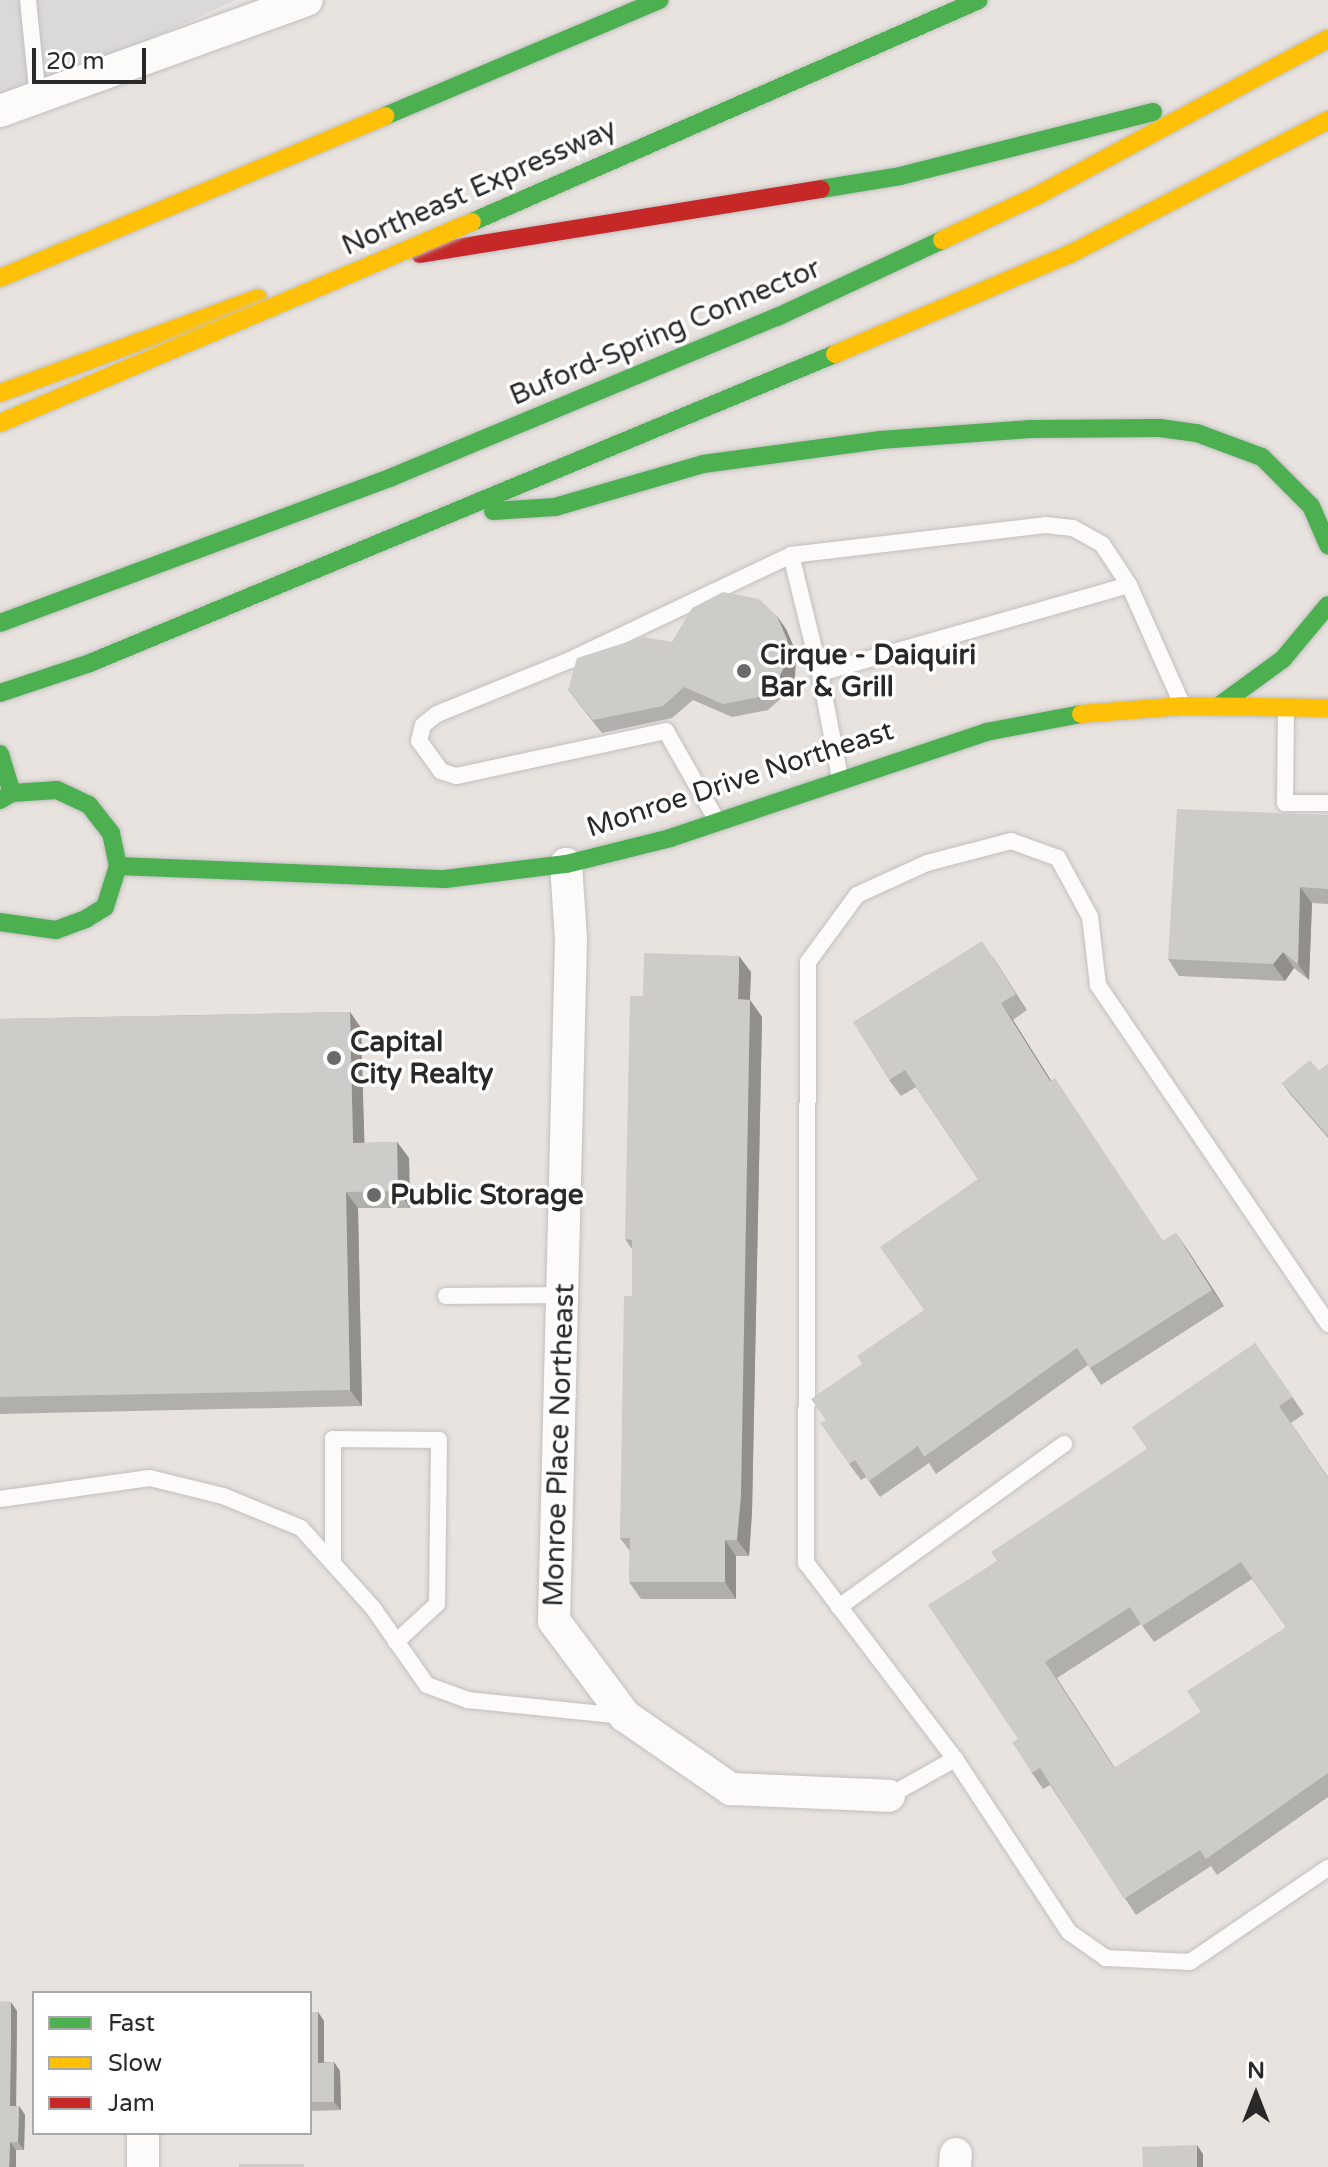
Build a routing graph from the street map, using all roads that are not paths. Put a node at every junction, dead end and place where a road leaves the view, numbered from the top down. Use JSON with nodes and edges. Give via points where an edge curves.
{"nodes":[{"id":1,"x":28,"y":0,"type":"edge"},
{"id":2,"x":660,"y":0,"type":"edge"},
{"id":3,"x":979,"y":0,"type":"edge"},
{"id":4,"x":287,"y":3,"type":"edge"},
{"id":5,"x":1328,"y":39,"type":"edge"},
{"id":6,"x":1236,"y":88,"type":"junction"},
{"id":7,"x":38,"y":98,"type":"junction"},
{"id":8,"x":0,"y":111,"type":"edge"},
{"id":9,"x":1328,"y":120,"type":"edge"},
{"id":10,"x":0,"y":278,"type":"edge"},
{"id":11,"x":0,"y":393,"type":"edge"},
{"id":12,"x":0,"y":423,"type":"edge"},
{"id":13,"x":459,"y":513,"type":"junction"},
{"id":14,"x":1328,"y":545,"type":"edge"},
{"id":15,"x":791,"y":555,"type":"junction"},
{"id":16,"x":1129,"y":585,"type":"junction"},
{"id":17,"x":1328,"y":605,"type":"edge"},
{"id":18,"x":0,"y":623,"type":"edge"},
{"id":19,"x":820,"y":673,"type":"junction"},
{"id":20,"x":0,"y":693,"type":"edge"},
{"id":21,"x":1220,"y":705,"type":"junction"},
{"id":22,"x":1183,"y":706,"type":"junction"},
{"id":23,"x":1286,"y":706,"type":"junction"},
{"id":24,"x":1328,"y":708,"type":"edge"},
{"id":25,"x":0,"y":754,"type":"edge"},
{"id":26,"x":840,"y":778,"type":"junction"},
{"id":27,"x":6,"y":796,"type":"edge"},
{"id":28,"x":1328,"y":803,"type":"edge"},
{"id":29,"x":717,"y":821,"type":"junction"},
{"id":30,"x":566,"y":864,"type":"junction"},
{"id":31,"x":118,"y":866,"type":"junction"},
{"id":32,"x":0,"y":922,"type":"edge"},
{"id":33,"x":564,"y":1295,"type":"junction"},
{"id":34,"x":446,"y":1296,"type":"dead end"},
{"id":35,"x":1328,"y":1324,"type":"edge"},
{"id":36,"x":1064,"y":1444,"type":"dead end"},
{"id":37,"x":0,"y":1499,"type":"edge"},
{"id":38,"x":333,"y":1562,"type":"junction"},
{"id":39,"x":839,"y":1607,"type":"junction"},
{"id":40,"x":396,"y":1642,"type":"junction"},
{"id":41,"x":625,"y":1716,"type":"junction"},
{"id":42,"x":955,"y":1759,"type":"junction"},
{"id":43,"x":889,"y":1796,"type":"joint"},
{"id":44,"x":1328,"y":1868,"type":"edge"},
{"id":45,"x":143,"y":2135,"type":"edge"},
{"id":46,"x":143,"y":2167,"type":"edge"}],
"edges":[{"from":1,"to":7,"type":"lane"},
{"from":2,"to":10,"type":"main road"},
{"from":3,"to":12,"type":"main road","name":"Northeast Expressway","bridge":true,"via":[[214,335]]},
{"from":4,"to":7,"type":"street"},
{"from":5,"to":6,"type":"main road","name":"Buford-Spring Connector"},
{"from":6,"to":11,"type":"main road","via":[[1058,139],[900,176],[356,265],[188,321]]},
{"from":6,"to":18,"type":"main road","name":"Buford-Spring Connector","via":[[1038,195],[777,317],[392,477]]},
{"from":7,"to":8,"type":"street"},
{"from":9,"to":13,"type":"main road","via":[[1070,254]]},
{"from":13,"to":14,"type":"main road","via":[[555,507],[703,464],[880,440],[1031,429],[1160,428],[1197,433],[1262,457],[1311,506]]},
{"from":13,"to":20,"type":"main road","via":[[90,663]]},
{"from":15,"to":16,"type":"lane","via":[[1045,525],[1073,528],[1102,544]]},
{"from":15,"to":19,"type":"lane"},
{"from":15,"to":29,"type":"lane","via":[[570,660],[437,714],[423,725],[419,741],[441,771],[456,776],[666,731]]},
{"from":16,"to":19,"type":"lane"},
{"from":16,"to":22,"type":"lane"},
{"from":17,"to":21,"type":"main road","via":[[1283,659]]},
{"from":19,"to":26,"type":"lane"},
{"from":21,"to":22,"type":"main road","name":"Monroe Drive Northeast"},
{"from":21,"to":23,"type":"main road","name":"Monroe Drive Northeast"},
{"from":22,"to":26,"type":"main road","name":"Monroe Drive Northeast","via":[[1086,713],[986,732]]},
{"from":23,"to":24,"type":"main road","name":"Monroe Drive Northeast"},
{"from":23,"to":28,"type":"lane","via":[[1285,803]]},
{"from":25,"to":27,"type":"main road"},
{"from":26,"to":29,"type":"main road","name":"Monroe Drive Northeast"},
{"from":27,"to":31,"type":"main road","via":[[57,790],[89,805],[111,833]]},
{"from":29,"to":30,"type":"main road","name":"Monroe Drive Northeast"},
{"from":30,"to":31,"type":"main road","name":"Monroe Drive Northeast","via":[[445,879]]},
{"from":30,"to":33,"type":"street","name":"Monroe Place Northeast","via":[[571,940]]},
{"from":31,"to":32,"type":"main road","via":[[105,907],[86,919],[56,930]]},
{"from":33,"to":34,"type":"lane"},
{"from":33,"to":41,"type":"street","name":"Monroe Place Northeast","via":[[554,1621]]},
{"from":35,"to":39,"type":"lane","via":[[1098,985],[1090,917],[1058,858],[1011,841],[927,863],[857,895],[808,962],[806,1563]]},
{"from":36,"to":39,"type":"lane"},
{"from":37,"to":38,"type":"lane","via":[[150,1478],[223,1496],[301,1528]]},
{"from":38,"to":40,"type":"lane"},
{"from":38,"to":40,"type":"lane","via":[[333,1439],[439,1440],[437,1604]]},
{"from":39,"to":42,"type":"lane"},
{"from":40,"to":41,"type":"lane","via":[[427,1685],[468,1700]]},
{"from":41,"to":43,"type":"street","name":"Monroe Place Northeast","via":[[731,1789]]},
{"from":42,"to":43,"type":"lane"},
{"from":42,"to":44,"type":"lane","via":[[1069,1932],[1106,1958],[1190,1962]]},
{"from":45,"to":46,"type":"street"}]}
